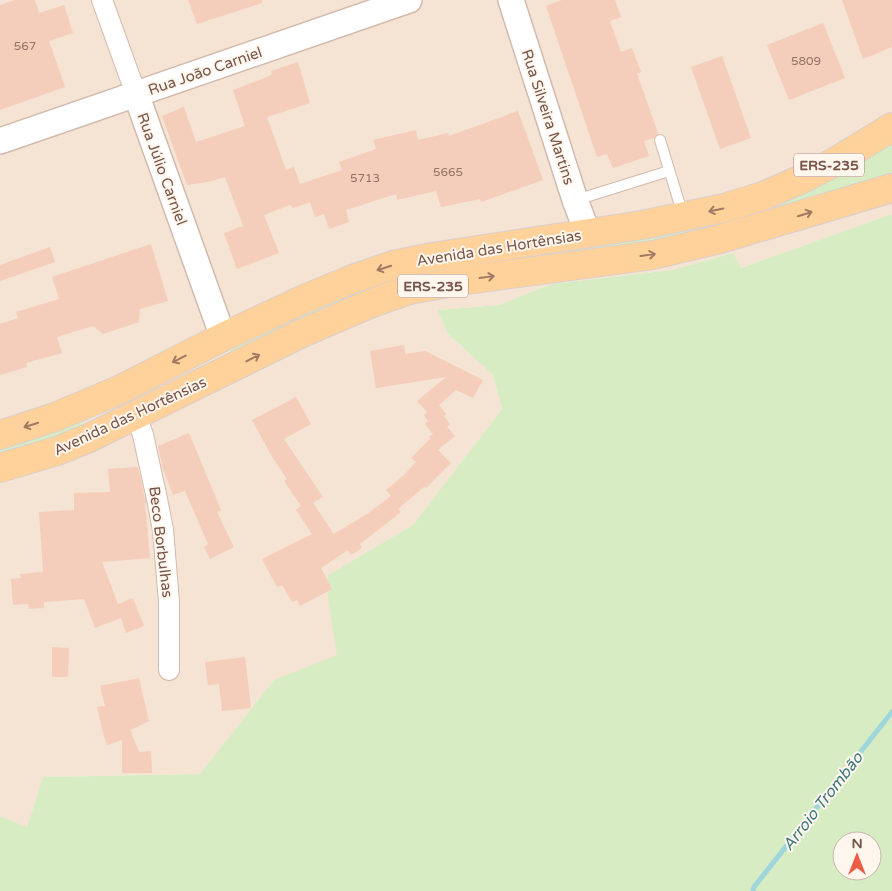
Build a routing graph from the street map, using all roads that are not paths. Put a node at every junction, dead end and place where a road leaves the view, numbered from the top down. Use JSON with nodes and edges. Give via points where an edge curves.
{"nodes":[{"id":1,"x":102,"y":0,"type":"edge"},
{"id":2,"x":409,"y":0,"type":"edge"},
{"id":3,"x":511,"y":0,"type":"edge"},
{"id":4,"x":136,"y":94,"type":"junction"},
{"id":5,"x":892,"y":127,"type":"edge"},
{"id":6,"x":660,"y":140,"type":"dead end"},
{"id":7,"x":0,"y":141,"type":"edge"},
{"id":8,"x":669,"y":171,"type":"junction"},
{"id":9,"x":892,"y":188,"type":"edge"},
{"id":10,"x":575,"y":200,"type":"junction"},
{"id":11,"x":684,"y":216,"type":"junction"},
{"id":12,"x":588,"y":234,"type":"junction"},
{"id":13,"x":223,"y":337,"type":"junction"},
{"id":14,"x":136,"y":415,"type":"junction"},
{"id":15,"x":0,"y":435,"type":"edge"},
{"id":16,"x":89,"y":438,"type":"junction"},
{"id":17,"x":0,"y":468,"type":"edge"},
{"id":18,"x":169,"y":670,"type":"dead end"}],
"edges":[{"from":1,"to":4,"type":"street","name":"Rua Júlio Carniel"},
{"from":2,"to":4,"type":"street","name":"Rua João Carniel"},
{"from":3,"to":10,"type":"street","name":"Rua Silveira Martins"},
{"from":4,"to":7,"type":"street","name":"Rua João Carniel"},
{"from":4,"to":13,"type":"street","name":"Rua Júlio Carniel"},
{"from":5,"to":11,"type":"main road","name":"Avenida das Hortênsias","number":"ERS-235","one_way":true,"via":[[802,179],[763,196]]},
{"from":6,"to":8,"type":"lane"},
{"from":8,"to":10,"type":"lane"},
{"from":8,"to":11,"type":"lane"},
{"from":14,"to":9,"type":"main road","name":"Avenida das Hortênsias","number":"ERS-235","one_way":true,"via":[[300,334],[409,290],[653,255],[720,239]]},
{"from":10,"to":12,"type":"street","name":"Rua Silveira Martins"},
{"from":11,"to":12,"type":"main road","name":"Avenida das Hortênsias","number":"ERS-235"},
{"from":12,"to":13,"type":"main road","name":"Avenida das Hortênsias","number":"ERS-235","one_way":true,"via":[[458,252],[393,266],[304,299]]},
{"from":13,"to":15,"type":"main road","name":"Avenida das Hortênsias","number":"ERS-235","one_way":true,"via":[[119,390],[55,417]]},
{"from":13,"to":16,"type":"main road","via":[[222,355],[210,365],[124,411]]},
{"from":14,"to":16,"type":"main road","name":"Avenida das Hortênsias","number":"ERS-235"},
{"from":14,"to":18,"type":"street","name":"Beco Borbulhas","via":[[152,474],[162,530],[169,602]]},
{"from":16,"to":17,"type":"main road","name":"Avenida das Hortênsias","number":"ERS-235"}]}
